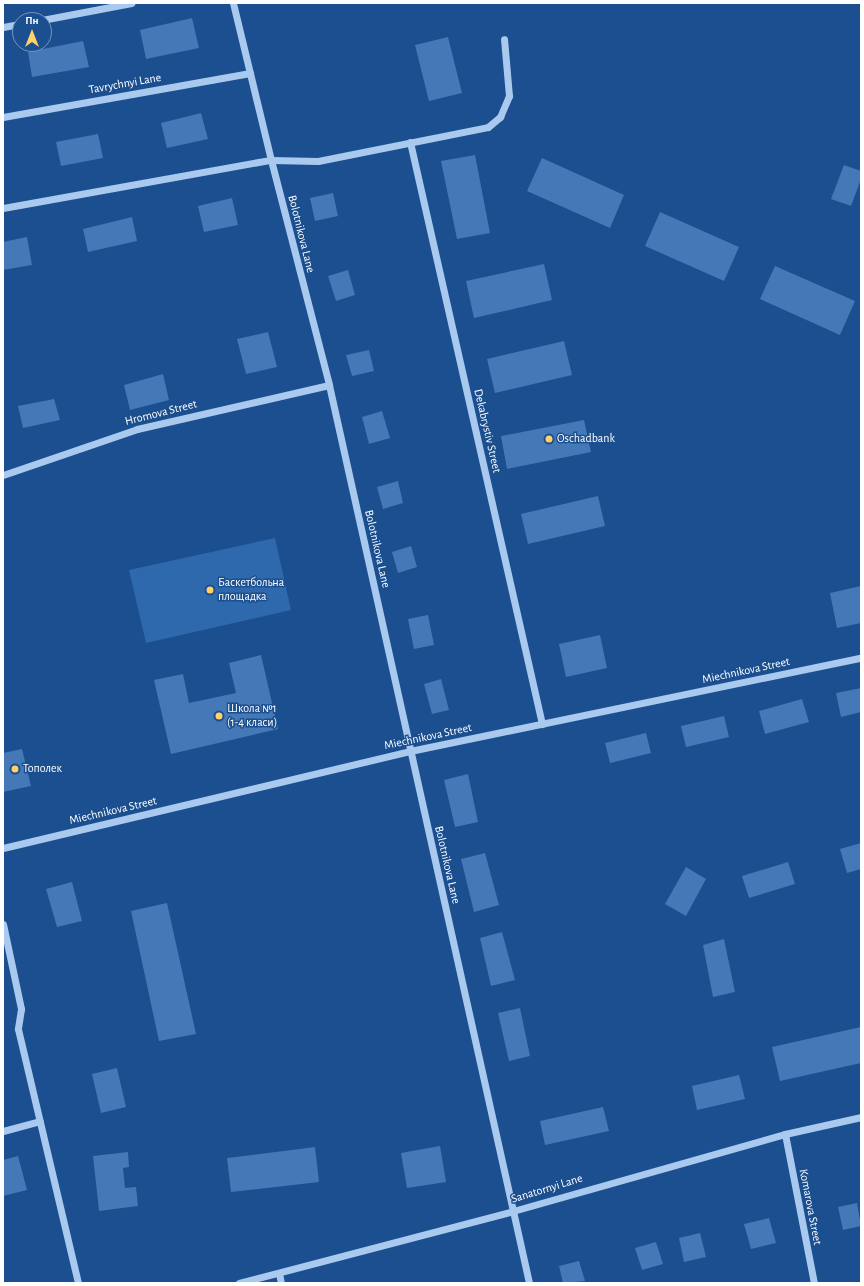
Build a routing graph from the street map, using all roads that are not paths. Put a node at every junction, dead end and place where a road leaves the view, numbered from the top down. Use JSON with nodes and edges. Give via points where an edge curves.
{"nodes":[{"id":1,"x":131,"y":3,"type":"edge"},
{"id":2,"x":233,"y":3,"type":"edge"},
{"id":3,"x":52,"y":18,"type":"edge"},
{"id":4,"x":504,"y":39,"type":"dead end"},
{"id":5,"x":250,"y":73,"type":"junction"},
{"id":6,"x":3,"y":117,"type":"edge"},
{"id":7,"x":410,"y":142,"type":"junction"},
{"id":8,"x":271,"y":160,"type":"junction"},
{"id":9,"x":3,"y":208,"type":"edge"},
{"id":10,"x":329,"y":385,"type":"junction"},
{"id":11,"x":3,"y":475,"type":"edge"},
{"id":12,"x":861,"y":658,"type":"edge"},
{"id":13,"x":542,"y":724,"type":"junction"},
{"id":14,"x":410,"y":751,"type":"junction"},
{"id":15,"x":3,"y":848,"type":"edge"},
{"id":16,"x":3,"y":924,"type":"edge"},
{"id":17,"x":861,"y":1117,"type":"edge"},
{"id":18,"x":40,"y":1121,"type":"junction"},
{"id":19,"x":3,"y":1131,"type":"edge"},
{"id":20,"x":785,"y":1134,"type":"junction"},
{"id":21,"x":513,"y":1211,"type":"junction"},
{"id":22,"x":279,"y":1273,"type":"junction"},
{"id":23,"x":78,"y":1283,"type":"edge"},
{"id":24,"x":239,"y":1283,"type":"edge"},
{"id":25,"x":281,"y":1283,"type":"edge"},
{"id":26,"x":529,"y":1283,"type":"edge"},
{"id":27,"x":814,"y":1283,"type":"edge"}],
"edges":[{"from":1,"to":3,"type":"street"},
{"from":2,"to":5,"type":"street","name":"Bolotnikova Lane"},
{"from":4,"to":7,"type":"street","via":[[509,96],[500,117],[488,127]]},
{"from":5,"to":6,"type":"street","name":"Tavrychnyi Lane"},
{"from":5,"to":8,"type":"street","name":"Bolotnikova Lane"},
{"from":7,"to":8,"type":"street","via":[[318,161]]},
{"from":7,"to":13,"type":"street","name":"Dekabrystiv Street"},
{"from":8,"to":9,"type":"street"},
{"from":8,"to":10,"type":"street","name":"Bolotnikova Lane"},
{"from":10,"to":11,"type":"street","name":"Hromova Street","via":[[137,429]]},
{"from":10,"to":14,"type":"street","name":"Bolotnikova Lane"},
{"from":12,"to":13,"type":"street","name":"Miechnikova Street"},
{"from":13,"to":14,"type":"street","name":"Miechnikova Street"},
{"from":14,"to":15,"type":"street","name":"Miechnikova Street"},
{"from":14,"to":21,"type":"street","name":"Bolotnikova Lane"},
{"from":16,"to":18,"type":"street","via":[[21,1009],[18,1029]]},
{"from":17,"to":20,"type":"street","name":"Sanatornyi Lane"},
{"from":18,"to":19,"type":"street"},
{"from":18,"to":23,"type":"street"},
{"from":20,"to":21,"type":"street","name":"Sanatornyi Lane"},
{"from":20,"to":27,"type":"street","name":"Komarova Street"},
{"from":21,"to":22,"type":"street","name":"Sanatornyi Lane"},
{"from":21,"to":26,"type":"street","name":"Bolotnikova Lane"},
{"from":22,"to":24,"type":"street","name":"Sanatornyi Lane"},
{"from":22,"to":25,"type":"street"}]}
